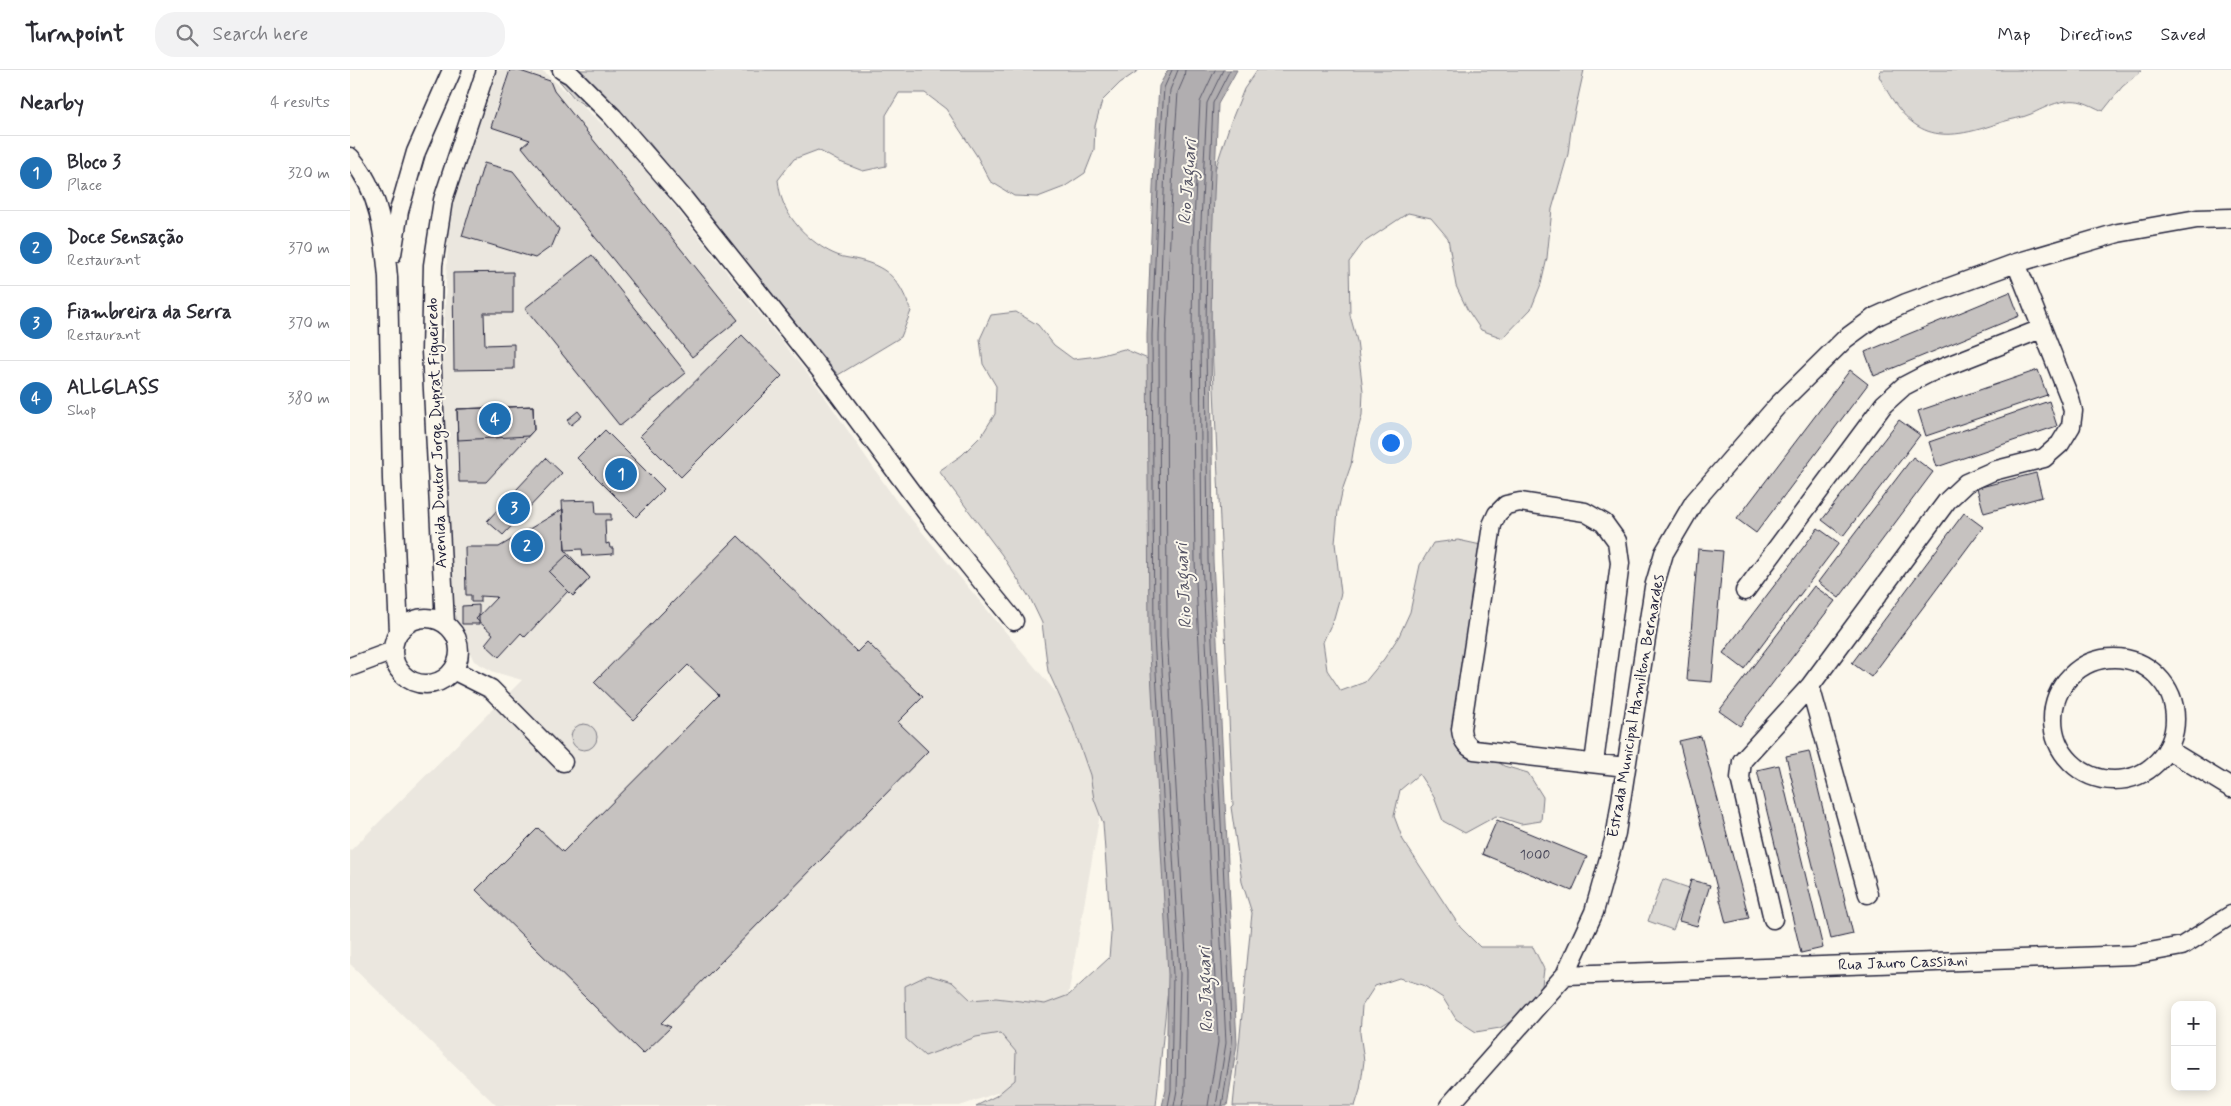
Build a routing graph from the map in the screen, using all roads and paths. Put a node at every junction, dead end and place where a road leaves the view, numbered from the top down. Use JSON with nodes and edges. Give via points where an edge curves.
{"nodes":[{"id":1,"x":452,"y":70,"type":"edge"},
{"id":2,"x":486,"y":70,"type":"edge"},
{"id":3,"x":562,"y":70,"type":"edge"},
{"id":4,"x":350,"y":157,"type":"edge"},
{"id":5,"x":2231,"y":218,"type":"edge"},
{"id":6,"x":2016,"y":262,"type":"junction"},
{"id":7,"x":388,"y":277,"type":"junction"},
{"id":8,"x":2041,"y":328,"type":"junction"},
{"id":9,"x":1745,"y":591,"type":"dead end"},
{"id":10,"x":1014,"y":621,"type":"dead end"},
{"id":11,"x":445,"y":624,"type":"junction"},
{"id":12,"x":399,"y":632,"type":"junction"},
{"id":13,"x":393,"y":652,"type":"junction"},
{"id":14,"x":350,"y":667,"type":"edge"},
{"id":15,"x":453,"y":670,"type":"junction"},
{"id":16,"x":1810,"y":686,"type":"junction"},
{"id":17,"x":2167,"y":749,"type":"junction"},
{"id":18,"x":563,"y":762,"type":"dead end"},
{"id":19,"x":1594,"y":763,"type":"junction"},
{"id":20,"x":1626,"y":767,"type":"junction"},
{"id":21,"x":2231,"y":788,"type":"edge"},
{"id":22,"x":1868,"y":894,"type":"dead end"},
{"id":23,"x":2231,"y":914,"type":"edge"},
{"id":24,"x":1773,"y":919,"type":"dead end"},
{"id":25,"x":1565,"y":975,"type":"junction"},
{"id":26,"x":1449,"y":1106,"type":"edge"}],
"edges":[{"from":1,"to":7,"type":"street","via":[[416,152],[399,211]]},
{"from":2,"to":11,"type":"street","name":"Avenida Doutor Jorge Duprat Figueiredo","via":[[443,200],[433,265],[431,351]]},
{"from":3,"to":10,"type":"street","via":[[613,117],[684,199]]},
{"from":4,"to":7,"type":"street","via":[[372,192],[383,223]]},
{"from":5,"to":6,"type":"street","name":"Estrada Municipal Hamilton Bernardes","via":[[2118,233]]},
{"from":6,"to":8,"type":"street"},
{"from":6,"to":20,"type":"street","name":"Estrada Municipal Hamilton Bernardes","via":[[1906,303],[1875,317],[1845,339],[1778,405],[1694,502],[1664,553],[1654,587]]},
{"from":7,"to":12,"type":"street"},
{"from":8,"to":9,"type":"street","via":[[1904,386],[1884,404]]},
{"from":8,"to":16,"type":"street","via":[[2073,411],[2071,426],[2060,444],[2044,458],[1993,471],[1966,483],[1947,501]]},
{"from":11,"to":12,"type":"street","via":[[421,619]]},
{"from":11,"to":15,"type":"street","via":[[458,640],[458,656]]},
{"from":12,"to":13,"type":"street"},
{"from":13,"to":14,"type":"street"},
{"from":13,"to":15,"type":"street","via":[[400,671],[416,683],[437,682]]},
{"from":15,"to":18,"type":"street","via":[[491,689]]},
{"from":16,"to":22,"type":"street"},
{"from":16,"to":24,"type":"street","via":[[1742,761],[1740,778]]},
{"from":17,"to":17,"type":"street","via":[[2174,732],[2175,714],[2171,697],[2162,681],[2149,669],[2133,661],[2115,658],[2089,664],[2067,680],[2057,698],[2053,718],[2055,738],[2064,756],[2079,770],[2097,778],[2118,780],[2137,776],[2154,765]]},
{"from":17,"to":21,"type":"street"},
{"from":19,"to":19,"type":"street","via":[[1474,750],[1462,738],[1492,525],[1506,505],[1520,502],[1585,512],[1604,523],[1617,541],[1620,563]]},
{"from":19,"to":20,"type":"street"},
{"from":20,"to":25,"type":"street","name":"Estrada Municipal Hamilton Bernardes","via":[[1616,833],[1594,912]]},
{"from":23,"to":25,"type":"street","name":"Rua Jauro Cassiani","via":[[2182,946],[2132,955]]},
{"from":25,"to":26,"type":"street","name":"Estrada Municipal Hamilton Bernardes"}]}
